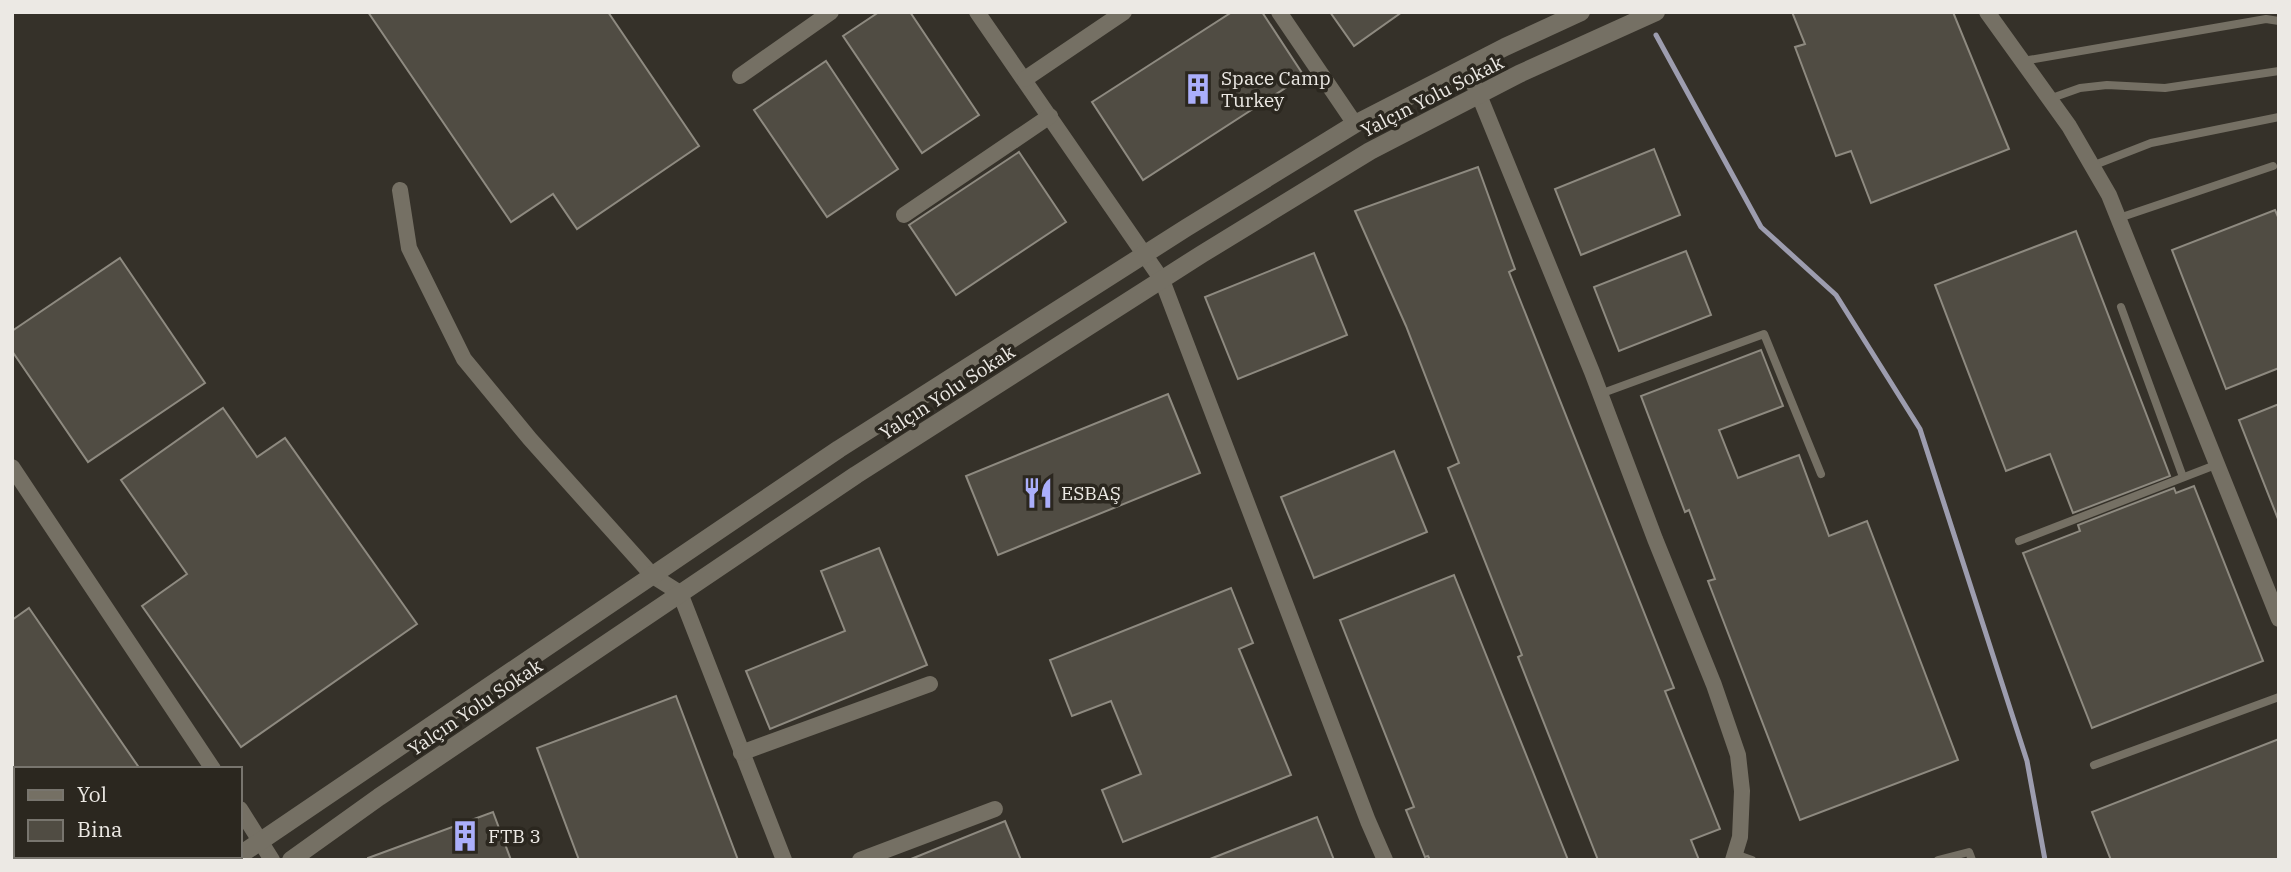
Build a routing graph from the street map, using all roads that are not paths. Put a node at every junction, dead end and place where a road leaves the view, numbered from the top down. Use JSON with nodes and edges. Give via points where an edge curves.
{"nodes":[{"id":1,"x":831,"y":12,"type":"edge"},
{"id":2,"x":978,"y":12,"type":"edge"},
{"id":3,"x":1124,"y":12,"type":"edge"},
{"id":4,"x":1279,"y":12,"type":"edge"},
{"id":5,"x":1581,"y":12,"type":"edge"},
{"id":6,"x":1656,"y":12,"type":"edge"},
{"id":7,"x":1987,"y":12,"type":"edge"},
{"id":8,"x":2279,"y":21,"type":"edge"},
{"id":9,"x":2023,"y":61,"type":"junction"},
{"id":10,"x":1465,"y":67,"type":"junction"},
{"id":11,"x":2279,"y":71,"type":"edge"},
{"id":12,"x":740,"y":76,"type":"dead end"},
{"id":13,"x":1025,"y":79,"type":"junction"},
{"id":14,"x":1479,"y":95,"type":"junction"},
{"id":15,"x":2049,"y":99,"type":"junction"},
{"id":16,"x":1050,"y":116,"type":"junction"},
{"id":17,"x":2279,"y":117,"type":"edge"},
{"id":18,"x":1355,"y":124,"type":"junction"},
{"id":19,"x":2092,"y":166,"type":"junction"},
{"id":20,"x":2273,"y":166,"type":"dead end"},
{"id":21,"x":400,"y":190,"type":"dead end"},
{"id":22,"x":904,"y":215,"type":"dead end"},
{"id":23,"x":2119,"y":218,"type":"junction"},
{"id":24,"x":1144,"y":254,"type":"junction"},
{"id":25,"x":1162,"y":280,"type":"junction"},
{"id":26,"x":2121,"y":307,"type":"dead end"},
{"id":27,"x":1600,"y":394,"type":"junction"},
{"id":28,"x":2218,"y":464,"type":"junction"},
{"id":29,"x":12,"y":467,"type":"edge"},
{"id":30,"x":1821,"y":474,"type":"dead end"},
{"id":31,"x":2183,"y":477,"type":"junction"},
{"id":32,"x":2019,"y":541,"type":"dead end"},
{"id":33,"x":653,"y":576,"type":"junction"},
{"id":34,"x":680,"y":593,"type":"junction"},
{"id":35,"x":2278,"y":612,"type":"edge"},
{"id":36,"x":930,"y":684,"type":"dead end"},
{"id":37,"x":2279,"y":696,"type":"edge"},
{"id":38,"x":741,"y":753,"type":"junction"},
{"id":39,"x":2094,"y":765,"type":"dead end"},
{"id":40,"x":212,"y":767,"type":"edge"},
{"id":41,"x":995,"y":809,"type":"dead end"},
{"id":42,"x":242,"y":812,"type":"edge"},
{"id":43,"x":261,"y":841,"type":"junction"},
{"id":44,"x":242,"y":854,"type":"edge"},
{"id":45,"x":1734,"y":857,"type":"edge"},
{"id":46,"x":272,"y":860,"type":"edge"},
{"id":47,"x":290,"y":860,"type":"edge"},
{"id":48,"x":784,"y":860,"type":"edge"},
{"id":49,"x":860,"y":860,"type":"edge"},
{"id":50,"x":1385,"y":860,"type":"edge"},
{"id":51,"x":1752,"y":860,"type":"edge"},
{"id":52,"x":1938,"y":860,"type":"edge"},
{"id":53,"x":1972,"y":860,"type":"edge"}],
"edges":[{"from":1,"to":12,"type":"street"},
{"from":2,"to":13,"type":"street"},
{"from":3,"to":13,"type":"street"},
{"from":4,"to":18,"type":"street"},
{"from":5,"to":10,"type":"street","name":"Yalçın Yolu Sokak"},
{"from":6,"to":14,"type":"street","name":"Yalçın Yolu Sokak"},
{"from":7,"to":9,"type":"street"},
{"from":8,"to":9,"type":"lane","via":[[2266,19]]},
{"from":9,"to":15,"type":"street"},
{"from":10,"to":14,"type":"street"},
{"from":10,"to":18,"type":"street","name":"Yalçın Yolu Sokak"},
{"from":11,"to":15,"type":"lane","via":[[2165,88],[2080,88]]},
{"from":13,"to":16,"type":"street"},
{"from":14,"to":25,"type":"street","name":"Yalçın Yolu Sokak","via":[[1370,151]]},
{"from":14,"to":27,"type":"street"},
{"from":15,"to":19,"type":"street"},
{"from":16,"to":22,"type":"street"},
{"from":16,"to":24,"type":"street"},
{"from":17,"to":19,"type":"lane","via":[[2151,143]]},
{"from":18,"to":24,"type":"street","name":"Yalçın Yolu Sokak"},
{"from":19,"to":23,"type":"street"},
{"from":20,"to":23,"type":"lane"},
{"from":21,"to":33,"type":"street","via":[[410,248],[464,359]]},
{"from":23,"to":28,"type":"street"},
{"from":24,"to":25,"type":"street"},
{"from":24,"to":33,"type":"street","name":"Yalçın Yolu Sokak","via":[[839,449]]},
{"from":25,"to":34,"type":"street","name":"Yalçın Yolu Sokak"},
{"from":25,"to":50,"type":"street"},
{"from":26,"to":31,"type":"lane"},
{"from":27,"to":30,"type":"lane","via":[[1764,334]]},
{"from":27,"to":45,"type":"street","via":[[1738,755],[1742,791],[1740,837]]},
{"from":28,"to":31,"type":"lane"},
{"from":28,"to":35,"type":"street"},
{"from":29,"to":40,"type":"street"},
{"from":31,"to":32,"type":"lane"},
{"from":33,"to":34,"type":"street"},
{"from":33,"to":43,"type":"street","name":"Yalçın Yolu Sokak"},
{"from":34,"to":38,"type":"street"},
{"from":34,"to":47,"type":"street","name":"Yalçın Yolu Sokak"},
{"from":36,"to":38,"type":"street"},
{"from":37,"to":39,"type":"lane"},
{"from":38,"to":48,"type":"street"},
{"from":41,"to":49,"type":"street"},
{"from":42,"to":43,"type":"street"},
{"from":43,"to":44,"type":"street","name":"Yalçın Yolu Sokak"},
{"from":43,"to":46,"type":"street"},
{"from":45,"to":51,"type":"lane"},
{"from":52,"to":53,"type":"lane","via":[[1969,852]]}]}
